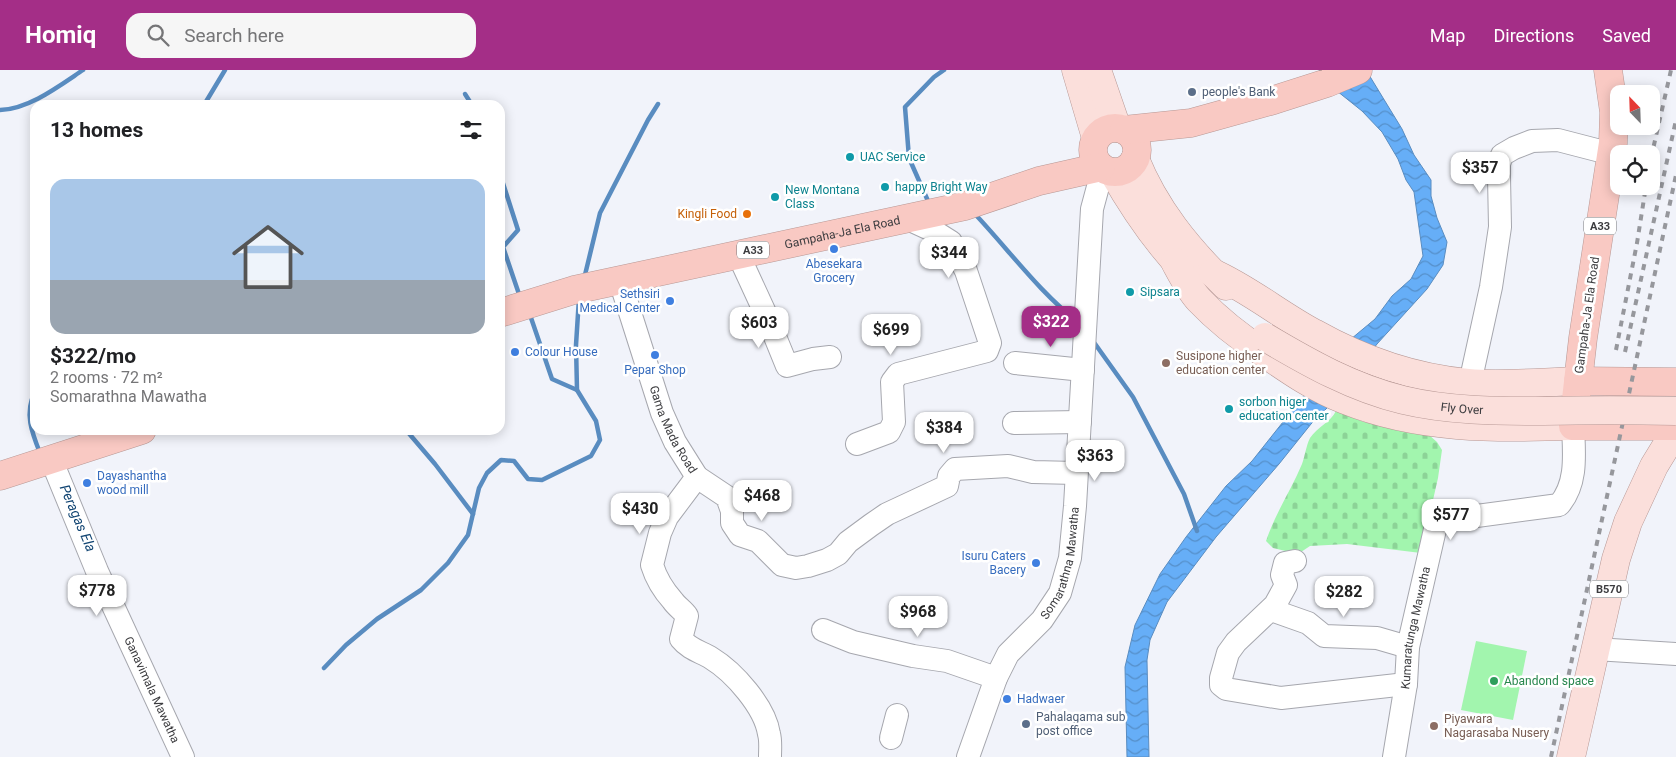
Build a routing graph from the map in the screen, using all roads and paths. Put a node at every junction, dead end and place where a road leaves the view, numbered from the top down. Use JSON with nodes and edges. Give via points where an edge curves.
{"nodes":[{"id":1,"x":1076,"y":70,"type":"edge"},
{"id":2,"x":1097,"y":70,"type":"edge"},
{"id":3,"x":1358,"y":70,"type":"edge"},
{"id":4,"x":1608,"y":70,"type":"edge"},
{"id":5,"x":1612,"y":145,"type":"edge"},
{"id":6,"x":1113,"y":152,"type":"junction"},
{"id":7,"x":1610,"y":153,"type":"edge"},
{"id":8,"x":1610,"y":167,"type":"edge"},
{"id":9,"x":914,"y":218,"type":"junction"},
{"id":10,"x":738,"y":254,"type":"junction"},
{"id":11,"x":1175,"y":262,"type":"junction"},
{"id":12,"x":1213,"y":273,"type":"junction"},
{"id":13,"x":620,"y":280,"type":"junction"},
{"id":14,"x":516,"y":308,"type":"edge"},
{"id":15,"x":1269,"y":331,"type":"junction"},
{"id":16,"x":830,"y":357,"type":"dead end"},
{"id":17,"x":1015,"y":363,"type":"dead end"},
{"id":18,"x":1083,"y":370,"type":"junction"},
{"id":19,"x":1578,"y":381,"type":"junction"},
{"id":20,"x":1676,"y":382,"type":"edge"},
{"id":21,"x":1470,"y":383,"type":"junction"},
{"id":22,"x":1676,"y":396,"type":"edge"},
{"id":23,"x":1676,"y":411,"type":"edge"},
{"id":24,"x":1080,"y":422,"type":"junction"},
{"id":25,"x":1014,"y":423,"type":"dead end"},
{"id":26,"x":1573,"y":426,"type":"junction"},
{"id":27,"x":1676,"y":426,"type":"edge"},
{"id":28,"x":1676,"y":430,"type":"edge"},
{"id":29,"x":127,"y":435,"type":"edge"},
{"id":30,"x":857,"y":444,"type":"dead end"},
{"id":31,"x":43,"y":462,"type":"junction"},
{"id":32,"x":1076,"y":472,"type":"junction"},
{"id":33,"x":0,"y":476,"type":"edge"},
{"id":34,"x":697,"y":477,"type":"junction"},
{"id":35,"x":1295,"y":561,"type":"dead end"},
{"id":36,"x":1271,"y":610,"type":"junction"},
{"id":37,"x":823,"y":630,"type":"dead end"},
{"id":38,"x":1408,"y":647,"type":"junction"},
{"id":39,"x":1595,"y":649,"type":"junction"},
{"id":40,"x":1676,"y":654,"type":"edge"},
{"id":41,"x":996,"y":678,"type":"junction"},
{"id":42,"x":1406,"y":684,"type":"junction"},
{"id":43,"x":897,"y":715,"type":"dead end"},
{"id":44,"x":891,"y":738,"type":"dead end"},
{"id":45,"x":183,"y":757,"type":"edge"},
{"id":46,"x":770,"y":757,"type":"edge"},
{"id":47,"x":968,"y":757,"type":"edge"},
{"id":48,"x":1394,"y":757,"type":"edge"},
{"id":49,"x":1570,"y":757,"type":"edge"}],
"edges":[{"from":1,"to":6,"type":"main road"},
{"from":2,"to":6,"type":"main road"},
{"from":3,"to":6,"type":"highway","name":"Gampaha-Ja Ela Road","number":"A33"},
{"from":4,"to":5,"type":"highway","name":"Gampaha-Ja Ela Road","number":"A33","via":[[1614,112]]},
{"from":6,"to":9,"type":"highway","name":"Gampaha-Ja Ela Road","number":"A33","via":[[965,206]]},
{"from":6,"to":11,"type":"main road","via":[[1140,216]]},
{"from":6,"to":12,"type":"main road","via":[[1143,180],[1188,247]]},
{"from":6,"to":18,"type":"street","name":"Somarathna Mawatha","via":[[1092,209]]},
{"from":7,"to":21,"type":"street","via":[[1558,140],[1532,141],[1502,155],[1499,164],[1500,227],[1491,288]]},
{"from":8,"to":19,"type":"highway","name":"Gampaha-Ja Ela Road","number":"A33"},
{"from":9,"to":10,"type":"highway","name":"Gampaha-Ja Ela Road","number":"A33"},
{"from":9,"to":30,"type":"street","via":[[951,242],[966,271],[990,343],[988,351],[898,374],[892,382],[894,422],[889,432]]},
{"from":10,"to":13,"type":"highway","name":"Gampaha-Ja Ela Road","number":"A33"},
{"from":10,"to":16,"type":"street","via":[[787,366]]},
{"from":11,"to":15,"type":"main road","via":[[1217,301]]},
{"from":11,"to":26,"type":"main road","via":[[1198,300],[1217,317],[1304,380],[1346,401],[1428,423]]},
{"from":12,"to":15,"type":"main road"},
{"from":12,"to":21,"type":"main road","via":[[1336,345],[1413,374]]},
{"from":13,"to":14,"type":"highway","name":"Gampaha-Ja Ela Road","number":"A33"},
{"from":13,"to":34,"type":"street","name":"Gama Mada Road","via":[[662,413],[675,442]]},
{"from":15,"to":22,"type":"main road","name":"Fly Over","via":[[1360,373],[1429,391],[1499,397]]},
{"from":15,"to":23,"type":"main road","name":"Fly Over","bridge":true,"via":[[1312,364],[1356,385],[1430,406],[1500,411]]},
{"from":17,"to":18,"type":"street"},
{"from":18,"to":24,"type":"street","name":"Somarathna Mawatha"},
{"from":19,"to":20,"type":"highway"},
{"from":19,"to":21,"type":"main road"},
{"from":19,"to":26,"type":"highway","number":"A33"},
{"from":24,"to":25,"type":"street"},
{"from":24,"to":32,"type":"street","name":"Somarathna Mawatha"},
{"from":26,"to":27,"type":"highway"},
{"from":26,"to":38,"type":"street","name":"Kumaratunga Mawatha","via":[[1574,468],[1567,496],[1559,505],[1447,520],[1436,525]]},
{"from":28,"to":39,"type":"main road","number":"B570","via":[[1654,466],[1628,522]]},
{"from":29,"to":31,"type":"highway"},
{"from":31,"to":33,"type":"highway"},
{"from":31,"to":45,"type":"street","name":"Ganavimala Mawatha"},
{"from":32,"to":34,"type":"street","via":[[1033,472],[1008,466],[955,469],[947,486],[887,514],[848,542],[838,554],[828,560],[796,568],[782,565],[758,541],[740,535],[732,523],[727,497]]},
{"from":32,"to":41,"type":"street","name":"Somarathna Mawatha","via":[[1070,558],[1060,593],[1042,620],[1008,654]]},
{"from":34,"to":46,"type":"street","name":"Gama Mada Road","via":[[667,516],[652,565],[664,588],[686,616],[681,639],[734,677],[760,708],[770,733]]},
{"from":35,"to":36,"type":"street","via":[[1285,563],[1282,575],[1286,585]]},
{"from":36,"to":38,"type":"street","via":[[1308,623],[1324,636],[1377,638]]},
{"from":36,"to":42,"type":"street","via":[[1228,653],[1221,678],[1221,685],[1226,689],[1281,698]]},
{"from":37,"to":41,"type":"street","via":[[870,646],[948,661]]},
{"from":38,"to":42,"type":"street","name":"Kumaratunga Mawatha"},
{"from":39,"to":40,"type":"street"},
{"from":39,"to":49,"type":"main road","number":"B570"},
{"from":41,"to":47,"type":"street","name":"Somarathna Mawatha"},
{"from":42,"to":48,"type":"street","name":"Kumaratunga Mawatha"},
{"from":43,"to":44,"type":"street"}]}
